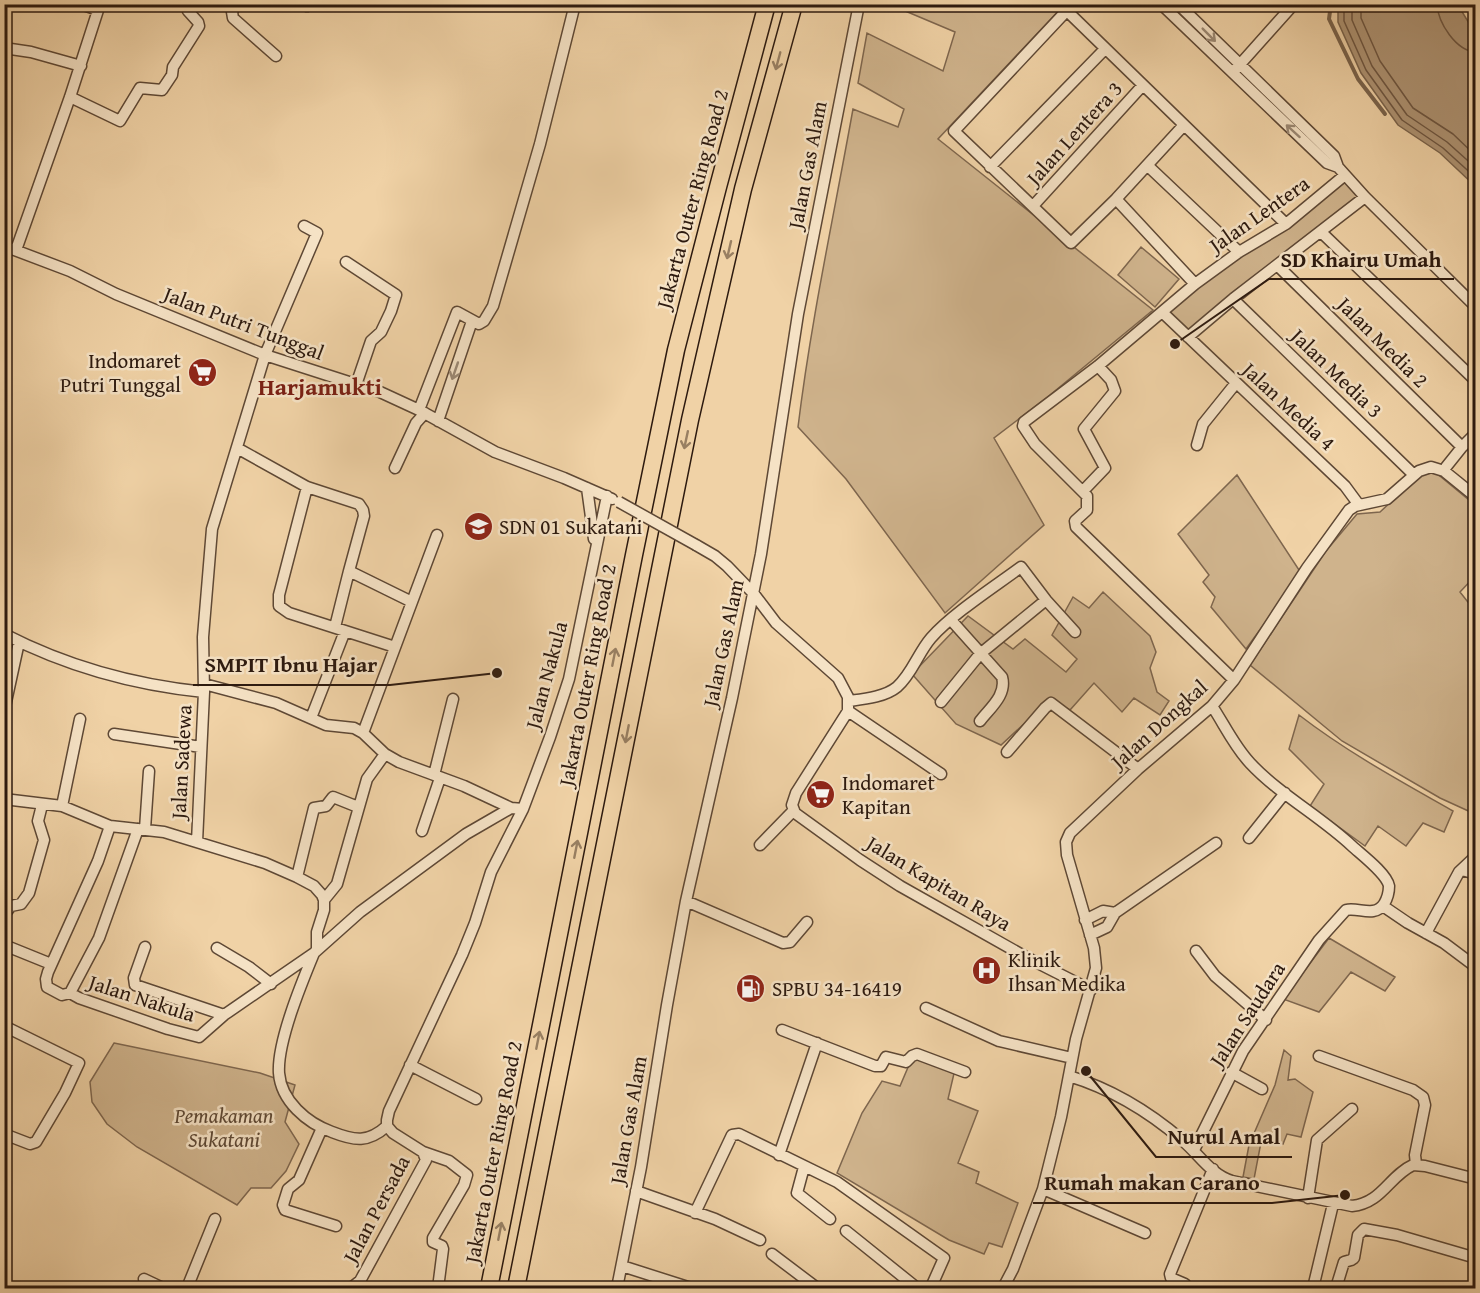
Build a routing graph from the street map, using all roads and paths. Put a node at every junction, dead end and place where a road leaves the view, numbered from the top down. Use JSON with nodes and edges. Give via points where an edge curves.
{"nodes":[{"id":1,"x":81,"y":4,"type":"edge"},
{"id":2,"x":190,"y":4,"type":"edge"},
{"id":3,"x":236,"y":4,"type":"edge"},
{"id":4,"x":304,"y":4,"type":"edge"},
{"id":5,"x":310,"y":4,"type":"edge"},
{"id":6,"x":575,"y":4,"type":"edge"},
{"id":7,"x":767,"y":4,"type":"edge"},
{"id":8,"x":794,"y":4,"type":"edge"},
{"id":9,"x":860,"y":4,"type":"edge"},
{"id":10,"x":1161,"y":4,"type":"edge"},
{"id":11,"x":1178,"y":4,"type":"edge"},
{"id":12,"x":99,"y":7,"type":"edge"},
{"id":13,"x":1286,"y":7,"type":"edge"},
{"id":14,"x":1070,"y":8,"type":"edge"},
{"id":15,"x":4,"y":48,"type":"edge"},
{"id":16,"x":1104,"y":50,"type":"junction"},
{"id":17,"x":276,"y":56,"type":"dead end"},
{"id":18,"x":81,"y":66,"type":"junction"},
{"id":19,"x":1236,"y":69,"type":"junction"},
{"id":20,"x":1143,"y":86,"type":"junction"},
{"id":21,"x":70,"y":98,"type":"junction"},
{"id":22,"x":1184,"y":125,"type":"junction"},
{"id":23,"x":990,"y":166,"type":"junction"},
{"id":24,"x":1148,"y":166,"type":"junction"},
{"id":25,"x":1342,"y":171,"type":"junction"},
{"id":26,"x":1365,"y":197,"type":"junction"},
{"id":27,"x":1116,"y":200,"type":"junction"},
{"id":28,"x":1033,"y":206,"type":"junction"},
{"id":29,"x":1286,"y":224,"type":"junction"},
{"id":30,"x":304,"y":226,"type":"dead end"},
{"id":31,"x":1321,"y":232,"type":"junction"},
{"id":32,"x":4,"y":246,"type":"edge"},
{"id":33,"x":16,"y":250,"type":"junction"},
{"id":34,"x":1239,"y":252,"type":"junction"},
{"id":35,"x":346,"y":262,"type":"dead end"},
{"id":36,"x":1277,"y":265,"type":"junction"},
{"id":37,"x":1195,"y":284,"type":"junction"},
{"id":38,"x":1233,"y":299,"type":"junction"},
{"id":39,"x":1476,"y":307,"type":"edge"},
{"id":40,"x":1162,"y":312,"type":"junction"},
{"id":41,"x":472,"y":321,"type":"junction"},
{"id":42,"x":1188,"y":337,"type":"junction"},
{"id":43,"x":265,"y":356,"type":"junction"},
{"id":44,"x":1098,"y":366,"type":"junction"},
{"id":45,"x":1476,"y":381,"type":"edge"},
{"id":46,"x":1236,"y":383,"type":"junction"},
{"id":47,"x":356,"y":385,"type":"junction"},
{"id":48,"x":422,"y":412,"type":"junction"},
{"id":49,"x":438,"y":421,"type":"junction"},
{"id":50,"x":1476,"y":433,"type":"edge"},
{"id":51,"x":1197,"y":445,"type":"dead end"},
{"id":52,"x":1462,"y":447,"type":"junction"},
{"id":53,"x":237,"y":448,"type":"junction"},
{"id":54,"x":1446,"y":467,"type":"dead end"},
{"id":55,"x":395,"y":468,"type":"dead end"},
{"id":56,"x":1414,"y":475,"type":"junction"},
{"id":57,"x":307,"y":487,"type":"junction"},
{"id":58,"x":587,"y":488,"type":"junction"},
{"id":59,"x":1083,"y":491,"type":"junction"},
{"id":60,"x":607,"y":496,"type":"junction"},
{"id":61,"x":1476,"y":497,"type":"edge"},
{"id":62,"x":1359,"y":505,"type":"junction"},
{"id":63,"x":437,"y":535,"type":"dead end"},
{"id":64,"x":596,"y":548,"type":"junction"},
{"id":65,"x":350,"y":571,"type":"junction"},
{"id":66,"x":754,"y":594,"type":"junction"},
{"id":67,"x":1046,"y":600,"type":"junction"},
{"id":68,"x":412,"y":602,"type":"junction"},
{"id":69,"x":951,"y":620,"type":"junction"},
{"id":70,"x":340,"y":629,"type":"junction"},
{"id":71,"x":1075,"y":632,"type":"dead end"},
{"id":72,"x":4,"y":634,"type":"edge"},
{"id":73,"x":19,"y":642,"type":"junction"},
{"id":74,"x":395,"y":647,"type":"junction"},
{"id":75,"x":980,"y":654,"type":"junction"},
{"id":76,"x":1234,"y":680,"type":"junction"},
{"id":77,"x":204,"y":688,"type":"junction"},
{"id":78,"x":453,"y":699,"type":"dead end"},
{"id":79,"x":942,"y":702,"type":"dead end"},
{"id":80,"x":848,"y":706,"type":"junction"},
{"id":81,"x":1212,"y":706,"type":"junction"},
{"id":82,"x":5,"y":709,"type":"edge"},
{"id":83,"x":311,"y":718,"type":"junction"},
{"id":84,"x":80,"y":719,"type":"dead end"},
{"id":85,"x":980,"y":721,"type":"dead end"},
{"id":86,"x":363,"y":733,"type":"junction"},
{"id":87,"x":114,"y":734,"type":"dead end"},
{"id":88,"x":201,"y":747,"type":"junction"},
{"id":89,"x":1008,"y":752,"type":"dead end"},
{"id":90,"x":385,"y":754,"type":"junction"},
{"id":91,"x":1138,"y":769,"type":"junction"},
{"id":92,"x":149,"y":771,"type":"dead end"},
{"id":93,"x":942,"y":774,"type":"dead end"},
{"id":94,"x":437,"y":777,"type":"junction"},
{"id":95,"x":1285,"y":793,"type":"junction"},
{"id":96,"x":4,"y":799,"type":"edge"},
{"id":97,"x":42,"y":805,"type":"junction"},
{"id":98,"x":62,"y":806,"type":"junction"},
{"id":99,"x":358,"y":807,"type":"junction"},
{"id":100,"x":511,"y":808,"type":"junction"},
{"id":101,"x":524,"y":809,"type":"junction"},
{"id":102,"x":794,"y":810,"type":"junction"},
{"id":103,"x":110,"y":826,"type":"junction"},
{"id":104,"x":142,"y":829,"type":"junction"},
{"id":105,"x":422,"y":831,"type":"dead end"},
{"id":106,"x":1249,"y":838,"type":"dead end"},
{"id":107,"x":196,"y":842,"type":"junction"},
{"id":108,"x":1216,"y":843,"type":"dead end"},
{"id":109,"x":760,"y":845,"type":"dead end"},
{"id":110,"x":1476,"y":856,"type":"edge"},
{"id":111,"x":1462,"y":870,"type":"junction"},
{"id":112,"x":1476,"y":874,"type":"edge"},
{"id":113,"x":297,"y":877,"type":"junction"},
{"id":114,"x":324,"y":900,"type":"junction"},
{"id":115,"x":686,"y":901,"type":"junction"},
{"id":116,"x":1383,"y":906,"type":"junction"},
{"id":117,"x":1115,"y":913,"type":"junction"},
{"id":118,"x":4,"y":915,"type":"edge"},
{"id":119,"x":1085,"y":920,"type":"junction"},
{"id":120,"x":807,"y":922,"type":"dead end"},
{"id":121,"x":1426,"y":933,"type":"junction"},
{"id":122,"x":1090,"y":935,"type":"junction"},
{"id":123,"x":4,"y":945,"type":"edge"},
{"id":124,"x":145,"y":947,"type":"dead end"},
{"id":125,"x":217,"y":948,"type":"dead end"},
{"id":126,"x":316,"y":951,"type":"junction"},
{"id":127,"x":1196,"y":951,"type":"dead end"},
{"id":128,"x":51,"y":964,"type":"junction"},
{"id":129,"x":1476,"y":967,"type":"edge"},
{"id":130,"x":271,"y":984,"type":"junction"},
{"id":131,"x":1091,"y":990,"type":"junction"},
{"id":132,"x":70,"y":993,"type":"junction"},
{"id":133,"x":926,"y":1008,"type":"dead end"},
{"id":134,"x":224,"y":1015,"type":"junction"},
{"id":135,"x":1266,"y":1020,"type":"junction"},
{"id":136,"x":4,"y":1026,"type":"edge"},
{"id":137,"x":782,"y":1030,"type":"dead end"},
{"id":138,"x":817,"y":1043,"type":"junction"},
{"id":139,"x":1319,"y":1056,"type":"dead end"},
{"id":140,"x":1072,"y":1058,"type":"junction"},
{"id":141,"x":410,"y":1065,"type":"junction"},
{"id":142,"x":965,"y":1072,"type":"dead end"},
{"id":143,"x":1231,"y":1072,"type":"junction"},
{"id":144,"x":1069,"y":1076,"type":"junction"},
{"id":145,"x":1262,"y":1089,"type":"dead end"},
{"id":146,"x":476,"y":1099,"type":"dead end"},
{"id":147,"x":1352,"y":1109,"type":"dead end"},
{"id":148,"x":387,"y":1126,"type":"junction"},
{"id":149,"x":322,"y":1128,"type":"junction"},
{"id":150,"x":4,"y":1134,"type":"edge"},
{"id":151,"x":1194,"y":1150,"type":"junction"},
{"id":152,"x":423,"y":1152,"type":"junction"},
{"id":153,"x":779,"y":1155,"type":"junction"},
{"id":154,"x":1416,"y":1164,"type":"junction"},
{"id":155,"x":804,"y":1167,"type":"junction"},
{"id":156,"x":1213,"y":1169,"type":"junction"},
{"id":157,"x":1476,"y":1179,"type":"edge"},
{"id":158,"x":1043,"y":1189,"type":"junction"},
{"id":159,"x":636,"y":1191,"type":"junction"},
{"id":160,"x":1308,"y":1198,"type":"junction"},
{"id":161,"x":1333,"y":1204,"type":"junction"},
{"id":162,"x":695,"y":1213,"type":"junction"},
{"id":163,"x":215,"y":1218,"type":"dead end"},
{"id":164,"x":830,"y":1218,"type":"dead end"},
{"id":165,"x":336,"y":1226,"type":"dead end"},
{"id":166,"x":846,"y":1231,"type":"dead end"},
{"id":167,"x":1145,"y":1233,"type":"dead end"},
{"id":168,"x":760,"y":1240,"type":"dead end"},
{"id":169,"x":772,"y":1254,"type":"dead end"},
{"id":170,"x":1476,"y":1258,"type":"edge"},
{"id":171,"x":622,"y":1266,"type":"junction"},
{"id":172,"x":144,"y":1279,"type":"dead end"},
{"id":173,"x":163,"y":1288,"type":"edge"},
{"id":174,"x":187,"y":1288,"type":"edge"},
{"id":175,"x":351,"y":1288,"type":"edge"},
{"id":176,"x":438,"y":1288,"type":"edge"},
{"id":177,"x":489,"y":1288,"type":"edge"},
{"id":178,"x":516,"y":1288,"type":"edge"},
{"id":179,"x":618,"y":1288,"type":"edge"},
{"id":180,"x":692,"y":1288,"type":"edge"},
{"id":181,"x":817,"y":1288,"type":"edge"},
{"id":182,"x":917,"y":1288,"type":"edge"},
{"id":183,"x":940,"y":1288,"type":"edge"},
{"id":184,"x":1003,"y":1288,"type":"edge"},
{"id":185,"x":1186,"y":1288,"type":"edge"},
{"id":186,"x":1312,"y":1288,"type":"edge"},
{"id":187,"x":1336,"y":1288,"type":"edge"}],
"edges":[{"from":1,"to":12,"type":"street"},
{"from":2,"to":21,"type":"street","via":[[188,12],[199,26],[162,90],[140,88],[120,121]]},
{"from":3,"to":17,"type":"street","via":[[233,18]]},
{"from":4,"to":5,"type":"street"},
{"from":6,"to":41,"type":"street","via":[[493,306],[484,321]]},
{"from":177,"to":7,"type":"highway","name":"Jakarta Outer Ring Road 2","one_way":true,"via":[[676,350]]},
{"from":8,"to":178,"type":"highway","one_way":true,"via":[[743,189],[690,420]]},
{"from":9,"to":66,"type":"street","name":"Jalan Gas Alam","via":[[798,314]]},
{"from":10,"to":19,"type":"street"},
{"from":11,"to":19,"type":"street","one_way":true},
{"from":12,"to":18,"type":"street"},
{"from":13,"to":19,"type":"street"},
{"from":14,"to":16,"type":"street"},
{"from":14,"to":23,"type":"street","via":[[954,131]]},
{"from":15,"to":18,"type":"street"},
{"from":16,"to":20,"type":"street"},
{"from":16,"to":23,"type":"street"},
{"from":18,"to":21,"type":"street"},
{"from":19,"to":25,"type":"street","via":[[1327,163]]},
{"from":20,"to":22,"type":"street"},
{"from":20,"to":28,"type":"street","name":"Jalan Lentera 3"},
{"from":21,"to":33,"type":"street"},
{"from":22,"to":24,"type":"street"},
{"from":22,"to":29,"type":"street"},
{"from":23,"to":28,"type":"street"},
{"from":24,"to":27,"type":"street"},
{"from":24,"to":34,"type":"street"},
{"from":25,"to":26,"type":"street"},
{"from":25,"to":29,"type":"street","name":"Jalan Lentera"},
{"from":26,"to":31,"type":"street"},
{"from":26,"to":39,"type":"street"},
{"from":27,"to":28,"type":"street","via":[[1071,243]]},
{"from":27,"to":37,"type":"street"},
{"from":29,"to":34,"type":"street","name":"Jalan Lentera"},
{"from":30,"to":43,"type":"street","name":"Jalan Sadewa","via":[[318,233]]},
{"from":31,"to":36,"type":"street"},
{"from":31,"to":45,"type":"street"},
{"from":32,"to":33,"type":"street","name":"Jalan Putri Tunggal"},
{"from":33,"to":43,"type":"street","name":"Jalan Putri Tunggal"},
{"from":34,"to":37,"type":"street","name":"Jalan Lentera"},
{"from":35,"to":47,"type":"street","via":[[396,295],[381,332],[371,341]]},
{"from":36,"to":38,"type":"street"},
{"from":36,"to":52,"type":"street","name":"Jalan Media 2"},
{"from":37,"to":40,"type":"street","name":"Jalan Lentera"},
{"from":38,"to":42,"type":"street"},
{"from":38,"to":56,"type":"street","name":"Jalan Media 3"},
{"from":40,"to":42,"type":"street","name":"Jalan Media 4"},
{"from":40,"to":44,"type":"street","name":"Jalan Lentera"},
{"from":41,"to":48,"type":"street","via":[[457,312]]},
{"from":41,"to":49,"type":"street","one_way":true},
{"from":42,"to":46,"type":"street","name":"Jalan Media 4"},
{"from":43,"to":47,"type":"street","name":"Jalan Putri Tunggal"},
{"from":43,"to":53,"type":"street","name":"Jalan Sadewa"},
{"from":44,"to":59,"type":"street","via":[[1115,391],[1084,429],[1105,468]]},
{"from":44,"to":59,"type":"street","name":"Jalan Lentera","via":[[1023,426],[1035,444]]},
{"from":46,"to":51,"type":"street","via":[[1203,424]]},
{"from":46,"to":62,"type":"street","name":"Jalan Media 4","via":[[1345,486]]},
{"from":47,"to":48,"type":"street","name":"Jalan Putri Tunggal"},
{"from":48,"to":49,"type":"street","name":"Jalan Putri Tunggal"},
{"from":48,"to":55,"type":"street"},
{"from":49,"to":58,"type":"street","name":"Jalan Putri Tunggal","via":[[495,452]]},
{"from":50,"to":52,"type":"street"},
{"from":52,"to":54,"type":"street"},
{"from":53,"to":57,"type":"street"},
{"from":53,"to":77,"type":"street","name":"Jalan Sadewa","via":[[209,546]]},
{"from":56,"to":61,"type":"street","via":[[1423,468],[1435,467]]},
{"from":56,"to":62,"type":"street","via":[[1387,499]]},
{"from":57,"to":65,"type":"street","via":[[359,504],[363,510]]},
{"from":57,"to":70,"type":"street","via":[[278,601],[289,613]]},
{"from":58,"to":60,"type":"street","name":"Jalan Putri Tunggal"},
{"from":58,"to":64,"type":"street","name":"Jalan Nakula"},
{"from":59,"to":76,"type":"street","via":[[1088,507],[1075,521],[1076,526]]},
{"from":60,"to":64,"type":"street","name":"Jalan Nakula"},
{"from":60,"to":66,"type":"street","name":"Jalan Putri Tunggal","bridge":true,"via":[[715,556]]},
{"from":62,"to":76,"type":"street","name":"Jalan Dongkal","via":[[1349,510],[1329,536]]},
{"from":63,"to":68,"type":"street"},
{"from":64,"to":101,"type":"street","name":"Jalan Nakula","via":[[565,694]]},
{"from":65,"to":68,"type":"street"},
{"from":65,"to":70,"type":"street"},
{"from":66,"to":80,"type":"street","via":[[776,623],[838,678]]},
{"from":66,"to":115,"type":"street","name":"Jalan Gas Alam"},
{"from":67,"to":69,"type":"street","via":[[1021,567]]},
{"from":67,"to":71,"type":"street"},
{"from":67,"to":75,"type":"street"},
{"from":68,"to":74,"type":"street"},
{"from":69,"to":75,"type":"street"},
{"from":69,"to":80,"type":"street","via":[[931,638],[896,687]]},
{"from":70,"to":74,"type":"street"},
{"from":70,"to":83,"type":"street"},
{"from":72,"to":73,"type":"street"},
{"from":73,"to":77,"type":"street","via":[[63,661],[141,683],[174,689]]},
{"from":73,"to":82,"type":"street"},
{"from":74,"to":86,"type":"street"},
{"from":75,"to":79,"type":"street"},
{"from":75,"to":85,"type":"street","via":[[1002,677],[1004,685]]},
{"from":76,"to":81,"type":"street","name":"Jalan Dongkal"},
{"from":77,"to":83,"type":"street","via":[[259,697]]},
{"from":77,"to":88,"type":"street","name":"Jalan Sadewa"},
{"from":78,"to":94,"type":"street"},
{"from":80,"to":93,"type":"street"},
{"from":80,"to":102,"type":"street","via":[[796,792]]},
{"from":81,"to":91,"type":"street","name":"Jalan Dongkal"},
{"from":81,"to":95,"type":"street","via":[[1245,757]]},
{"from":83,"to":86,"type":"street"},
{"from":84,"to":98,"type":"street"},
{"from":86,"to":90,"type":"street"},
{"from":87,"to":88,"type":"street"},
{"from":88,"to":107,"type":"street","name":"Jalan Sadewa"},
{"from":89,"to":91,"type":"street","via":[[1051,703]]},
{"from":90,"to":94,"type":"street"},
{"from":90,"to":99,"type":"street","via":[[367,779]]},
{"from":91,"to":119,"type":"street","name":"Jalan Dongkal","via":[[1067,838],[1067,855]]},
{"from":92,"to":104,"type":"street"},
{"from":94,"to":100,"type":"street"},
{"from":94,"to":105,"type":"street"},
{"from":95,"to":106,"type":"street"},
{"from":95,"to":116,"type":"street","via":[[1333,829],[1383,876],[1389,888]]},
{"from":96,"to":97,"type":"street"},
{"from":97,"to":98,"type":"street"},
{"from":97,"to":118,"type":"street","via":[[38,821],[44,840],[29,893]]},
{"from":98,"to":103,"type":"street"},
{"from":99,"to":113,"type":"street","via":[[333,797],[326,806],[314,808]]},
{"from":99,"to":114,"type":"street","via":[[336,884]]},
{"from":100,"to":101,"type":"street"},
{"from":100,"to":126,"type":"street","name":"Jalan Nakula","via":[[413,872]]},
{"from":101,"to":141,"type":"street","name":"Jalan Nakula","via":[[496,860],[467,945]]},
{"from":102,"to":109,"type":"street"},
{"from":102,"to":131,"type":"street","name":"Jalan Kapitan Raya","via":[[900,886]]},
{"from":103,"to":104,"type":"street"},
{"from":103,"to":128,"type":"street","name":"Jalan Nakula"},
{"from":104,"to":107,"type":"street","via":[[164,831]]},
{"from":104,"to":132,"type":"street","via":[[99,938]]},
{"from":107,"to":113,"type":"street","name":"Jalan Sadewa"},
{"from":108,"to":117,"type":"street"},
{"from":110,"to":111,"type":"street"},
{"from":111,"to":112,"type":"street"},
{"from":111,"to":121,"type":"street"},
{"from":113,"to":114,"type":"street","name":"Jalan Sadewa","via":[[314,886]]},
{"from":114,"to":126,"type":"street"},
{"from":115,"to":120,"type":"street","via":[[786,944]]},
{"from":115,"to":159,"type":"street","name":"Jalan Gas Alam"},
{"from":116,"to":121,"type":"street"},
{"from":116,"to":135,"type":"street","name":"Jalan Saudara","via":[[1371,911],[1348,909],[1319,940]]},
{"from":117,"to":119,"type":"street","via":[[1103,911]]},
{"from":117,"to":122,"type":"street","via":[[1107,927]]},
{"from":119,"to":122,"type":"street","name":"Jalan Dongkal"},
{"from":121,"to":129,"type":"street"},
{"from":122,"to":131,"type":"street","name":"Jalan Dongkal","via":[[1096,968]]},
{"from":123,"to":128,"type":"street"},
{"from":124,"to":134,"type":"street","via":[[135,986]]},
{"from":125,"to":130,"type":"street"},
{"from":126,"to":130,"type":"street","name":"Jalan Nakula"},
{"from":126,"to":149,"type":"street","via":[[293,1007],[279,1075],[293,1106]]},
{"from":127,"to":135,"type":"street","via":[[1215,976]]},
{"from":128,"to":132,"type":"street","name":"Jalan Nakula","via":[[47,987],[62,995]]},
{"from":130,"to":134,"type":"street","name":"Jalan Nakula"},
{"from":131,"to":140,"type":"street","name":"Jalan Dongkal"},
{"from":132,"to":134,"type":"street","name":"Jalan Nakula","via":[[199,1037]]},
{"from":133,"to":140,"type":"street","via":[[999,1041]]},
{"from":135,"to":143,"type":"street","name":"Jalan Saudara"},
{"from":136,"to":150,"type":"street","via":[[79,1064],[36,1142],[30,1144]]},
{"from":137,"to":138,"type":"street"},
{"from":138,"to":142,"type":"street","via":[[878,1066],[886,1057],[906,1062],[917,1054]]},
{"from":138,"to":153,"type":"street"},
{"from":139,"to":154,"type":"street","via":[[1423,1097]]},
{"from":140,"to":144,"type":"street","name":"Jalan Dongkal"},
{"from":141,"to":146,"type":"street"},
{"from":141,"to":148,"type":"street","name":"Jalan Nakula","via":[[387,1116]]},
{"from":143,"to":145,"type":"street"},
{"from":143,"to":151,"type":"street","name":"Jalan Saudara"},
{"from":144,"to":151,"type":"street","via":[[1125,1098]]},
{"from":144,"to":158,"type":"street"},
{"from":147,"to":160,"type":"street","via":[[1317,1140]]},
{"from":148,"to":149,"type":"street","via":[[376,1136],[359,1139]]},
{"from":148,"to":152,"type":"street","name":"Jalan Persada"},
{"from":149,"to":165,"type":"street","via":[[283,1205],[285,1210]]},
{"from":151,"to":156,"type":"street"},
{"from":152,"to":175,"type":"street","name":"Jalan Persada","via":[[424,1166],[360,1281]]},
{"from":152,"to":176,"type":"street","via":[[449,1161],[467,1175],[433,1239],[443,1249]]},
{"from":153,"to":155,"type":"street"},
{"from":153,"to":162,"type":"street","via":[[733,1134]]},
{"from":154,"to":157,"type":"street"},
{"from":154,"to":161,"type":"street","via":[[1368,1202],[1352,1206]]},
{"from":155,"to":164,"type":"street","via":[[797,1193]]},
{"from":155,"to":183,"type":"street","via":[[837,1182],[944,1258],[932,1285]]},
{"from":156,"to":160,"type":"street","via":[[1232,1181]]},
{"from":156,"to":185,"type":"street","via":[[1170,1274]]},
{"from":158,"to":167,"type":"street"},
{"from":158,"to":184,"type":"street"},
{"from":159,"to":162,"type":"street"},
{"from":159,"to":171,"type":"street","name":"Jalan Gas Alam"},
{"from":160,"to":161,"type":"street"},
{"from":161,"to":186,"type":"street"},
{"from":162,"to":168,"type":"street"},
{"from":163,"to":174,"type":"street"},
{"from":166,"to":182,"type":"street"},
{"from":169,"to":181,"type":"street"},
{"from":170,"to":187,"type":"street","via":[[1364,1229],[1358,1235],[1354,1257],[1341,1266]]},
{"from":171,"to":179,"type":"street","name":"Jalan Gas Alam"},
{"from":171,"to":180,"type":"street"},
{"from":172,"to":173,"type":"street"}]}
